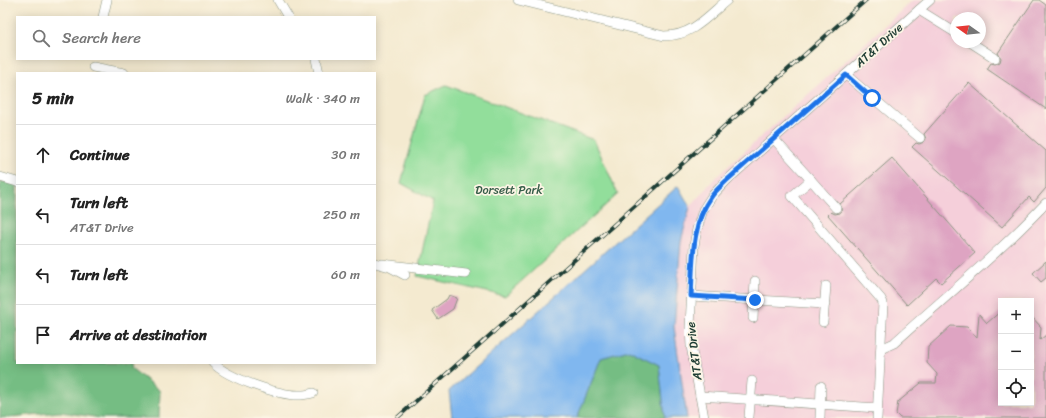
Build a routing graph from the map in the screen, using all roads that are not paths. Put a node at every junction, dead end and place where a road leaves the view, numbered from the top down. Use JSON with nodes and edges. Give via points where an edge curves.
{"nodes":[{"id":1,"x":107,"y":0,"type":"edge"},
{"id":2,"x":278,"y":0,"type":"edge"},
{"id":3,"x":518,"y":0,"type":"edge"},
{"id":4,"x":727,"y":0,"type":"edge"},
{"id":5,"x":930,"y":0,"type":"edge"},
{"id":6,"x":920,"y":10,"type":"junction"},
{"id":7,"x":103,"y":16,"type":"edge"},
{"id":8,"x":287,"y":16,"type":"edge"},
{"id":9,"x":950,"y":29,"type":"edge"},
{"id":10,"x":979,"y":48,"type":"edge"},
{"id":11,"x":995,"y":58,"type":"dead end"},
{"id":12,"x":316,"y":60,"type":"edge"},
{"id":13,"x":93,"y":66,"type":"edge"},
{"id":14,"x":120,"y":72,"type":"edge"},
{"id":15,"x":319,"y":72,"type":"edge"},
{"id":16,"x":846,"y":75,"type":"junction"},
{"id":17,"x":920,"y":138,"type":"dead end"},
{"id":18,"x":774,"y":139,"type":"junction"},
{"id":19,"x":0,"y":177,"type":"edge"},
{"id":20,"x":811,"y":180,"type":"junction"},
{"id":21,"x":16,"y":182,"type":"edge"},
{"id":22,"x":1046,"y":203,"type":"edge"},
{"id":23,"x":836,"y":208,"type":"dead end"},
{"id":24,"x":378,"y":264,"type":"edge"},
{"id":25,"x":466,"y":274,"type":"dead end"},
{"id":26,"x":404,"y":276,"type":"dead end"},
{"id":27,"x":755,"y":281,"type":"dead end"},
{"id":28,"x":826,"y":286,"type":"dead end"},
{"id":29,"x":691,"y":296,"type":"junction"},
{"id":30,"x":755,"y":300,"type":"junction"},
{"id":31,"x":825,"y":304,"type":"junction"},
{"id":32,"x":753,"y":318,"type":"dead end"},
{"id":33,"x":823,"y":322,"type":"dead end"},
{"id":34,"x":881,"y":350,"type":"junction"},
{"id":35,"x":214,"y":364,"type":"edge"},
{"id":36,"x":752,"y":381,"type":"dead end"},
{"id":37,"x":821,"y":386,"type":"dead end"},
{"id":38,"x":313,"y":393,"type":"dead end"},
{"id":39,"x":700,"y":396,"type":"junction"},
{"id":40,"x":750,"y":399,"type":"junction"},
{"id":41,"x":820,"y":404,"type":"junction"},
{"id":42,"x":877,"y":408,"type":"junction"},
{"id":43,"x":749,"y":417,"type":"dead end"},
{"id":44,"x":704,"y":418,"type":"edge"},
{"id":45,"x":820,"y":418,"type":"edge"},
{"id":46,"x":877,"y":418,"type":"edge"}],
"edges":[{"from":1,"to":7,"type":"street"},
{"from":2,"to":8,"type":"street"},
{"from":3,"to":4,"type":"street","via":[[671,36],[691,30]]},
{"from":5,"to":6,"type":"street","name":"AT&T Drive"},
{"from":6,"to":9,"type":"street"},
{"from":6,"to":16,"type":"street","name":"AT&T Drive"},
{"from":10,"to":11,"type":"street"},
{"from":12,"to":15,"type":"street"},
{"from":13,"to":14,"type":"street"},
{"from":16,"to":17,"type":"street"},
{"from":16,"to":18,"type":"street","name":"AT&T Drive"},
{"from":18,"to":20,"type":"street"},
{"from":18,"to":29,"type":"street","name":"AT&T Drive","via":[[726,181],[703,210],[694,246]]},
{"from":19,"to":21,"type":"street"},
{"from":20,"to":23,"type":"street"},
{"from":20,"to":34,"type":"street","via":[[792,196],[882,299]]},
{"from":22,"to":34,"type":"street","via":[[967,279],[894,343]]},
{"from":24,"to":25,"type":"street"},
{"from":24,"to":26,"type":"street"},
{"from":27,"to":30,"type":"street"},
{"from":28,"to":31,"type":"street"},
{"from":29,"to":30,"type":"street"},
{"from":29,"to":39,"type":"street","name":"AT&T Drive","via":[[691,346]]},
{"from":30,"to":31,"type":"street"},
{"from":30,"to":32,"type":"street"},
{"from":31,"to":33,"type":"street"},
{"from":34,"to":42,"type":"street"},
{"from":35,"to":38,"type":"street","via":[[233,377],[269,389],[290,395]]},
{"from":36,"to":40,"type":"street"},
{"from":37,"to":41,"type":"street"},
{"from":39,"to":40,"type":"street"},
{"from":39,"to":44,"type":"street","name":"AT&T Drive"},
{"from":40,"to":41,"type":"street"},
{"from":40,"to":43,"type":"street"},
{"from":41,"to":42,"type":"street"},
{"from":41,"to":45,"type":"street"},
{"from":42,"to":46,"type":"street"}]}
